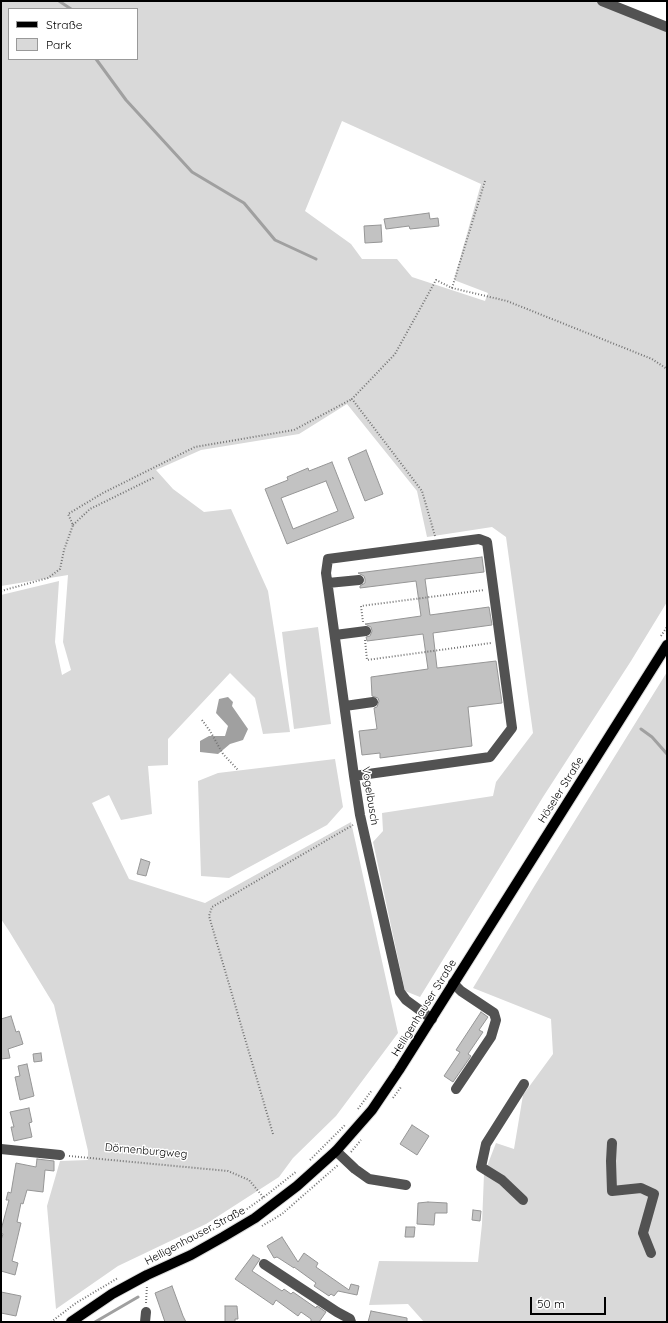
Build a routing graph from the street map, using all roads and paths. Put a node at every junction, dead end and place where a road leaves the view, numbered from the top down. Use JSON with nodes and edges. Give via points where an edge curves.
{"nodes":[{"id":1,"x":602,"y":1,"type":"edge"},
{"id":2,"x":667,"y":27,"type":"edge"},
{"id":3,"x":485,"y":181,"type":"dead end"},
{"id":4,"x":452,"y":288,"type":"junction"},
{"id":5,"x":667,"y":369,"type":"edge"},
{"id":6,"x":352,"y":399,"type":"junction"},
{"id":7,"x":155,"y":477,"type":"dead end"},
{"id":8,"x":73,"y":526,"type":"junction"},
{"id":9,"x":438,"y":544,"type":"junction"},
{"id":10,"x":359,"y":580,"type":"dead end"},
{"id":11,"x":328,"y":583,"type":"junction"},
{"id":12,"x":494,"y":589,"type":"junction"},
{"id":13,"x":1,"y":591,"type":"edge"},
{"id":14,"x":667,"y":627,"type":"edge"},
{"id":15,"x":365,"y":631,"type":"junction"},
{"id":16,"x":335,"y":635,"type":"junction"},
{"id":17,"x":500,"y":642,"type":"junction"},
{"id":18,"x":663,"y":643,"type":"edge"},
{"id":19,"x":373,"y":702,"type":"dead end"},
{"id":20,"x":345,"y":706,"type":"junction"},
{"id":21,"x":202,"y":720,"type":"dead end"},
{"id":22,"x":238,"y":770,"type":"dead end"},
{"id":23,"x":354,"y":776,"type":"junction"},
{"id":24,"x":361,"y":820,"type":"junction"},
{"id":25,"x":476,"y":948,"type":"joint"},
{"id":26,"x":453,"y":983,"type":"junction"},
{"id":27,"x":432,"y":1019,"type":"junction"},
{"id":28,"x":404,"y":1081,"type":"dead end"},
{"id":29,"x":524,"y":1084,"type":"dead end"},
{"id":30,"x":376,"y":1085,"type":"dead end"},
{"id":31,"x":456,"y":1089,"type":"dead end"},
{"id":32,"x":392,"y":1100,"type":"dead end"},
{"id":33,"x":357,"y":1111,"type":"dead end"},
{"id":34,"x":347,"y":1122,"type":"dead end"},
{"id":35,"x":273,"y":1134,"type":"dead end"},
{"id":36,"x":364,"y":1136,"type":"dead end"},
{"id":37,"x":612,"y":1143,"type":"dead end"},
{"id":38,"x":1,"y":1149,"type":"edge"},
{"id":39,"x":336,"y":1151,"type":"junction"},
{"id":40,"x":60,"y":1155,"type":"joint"},
{"id":41,"x":345,"y":1159,"type":"junction"},
{"id":42,"x":309,"y":1160,"type":"dead end"},
{"id":43,"x":298,"y":1170,"type":"dead end"},
{"id":44,"x":406,"y":1185,"type":"dead end"},
{"id":45,"x":264,"y":1197,"type":"junction"},
{"id":46,"x":523,"y":1200,"type":"dead end"},
{"id":47,"x":263,"y":1212,"type":"junction"},
{"id":48,"x":233,"y":1219,"type":"dead end"},
{"id":49,"x":220,"y":1226,"type":"dead end"},
{"id":50,"x":258,"y":1229,"type":"dead end"},
{"id":51,"x":651,"y":1253,"type":"dead end"},
{"id":52,"x":152,"y":1261,"type":"dead end"},
{"id":53,"x":264,"y":1264,"type":"dead end"},
{"id":54,"x":118,"y":1278,"type":"dead end"},
{"id":55,"x":151,"y":1279,"type":"junction"},
{"id":56,"x":147,"y":1286,"type":"junction"},
{"id":57,"x":140,"y":1290,"type":"dead end"},
{"id":58,"x":146,"y":1317,"type":"edge"},
{"id":59,"x":51,"y":1322,"type":"edge"},
{"id":60,"x":71,"y":1322,"type":"edge"},
{"id":61,"x":351,"y":1322,"type":"edge"}],
"edges":[{"from":1,"to":2,"type":"street"},
{"from":3,"to":4,"type":"path"},
{"from":4,"to":5,"type":"path","via":[[507,301],[652,359]]},
{"from":4,"to":6,"type":"path","via":[[436,280],[395,354]]},
{"from":6,"to":8,"type":"path","via":[[294,430],[195,447],[103,493],[68,514]]},
{"from":6,"to":9,"type":"path","via":[[422,491]]},
{"from":7,"to":8,"type":"path","via":[[90,509]]},
{"from":8,"to":13,"type":"path","via":[[60,569],[48,578]]},
{"from":9,"to":11,"type":"street","name":"Vogelbusch","via":[[328,559]]},
{"from":9,"to":12,"type":"street","via":[[479,539],[487,542]]},
{"from":10,"to":11,"type":"street"},
{"from":11,"to":16,"type":"street","name":"Vogelbusch"},
{"from":12,"to":15,"type":"path","via":[[360,606]]},
{"from":12,"to":17,"type":"street"},
{"from":14,"to":18,"type":"path"},
{"from":15,"to":16,"type":"street"},
{"from":15,"to":17,"type":"path","via":[[367,660]]},
{"from":16,"to":20,"type":"street","name":"Vogelbusch"},
{"from":17,"to":23,"type":"street","via":[[512,728],[490,757]]},
{"from":18,"to":25,"type":"main road","name":"Höseler Straße"},
{"from":19,"to":20,"type":"street"},
{"from":20,"to":23,"type":"street","name":"Vogelbusch"},
{"from":21,"to":22,"type":"path","via":[[223,754]]},
{"from":23,"to":24,"type":"street","name":"Vogelbusch"},
{"from":24,"to":27,"type":"street","name":"Vogelbusch","via":[[400,992],[406,1000]]},
{"from":24,"to":35,"type":"path","via":[[212,907],[209,916]]},
{"from":25,"to":26,"type":"main road","name":"Heiligenhauser Straße"},
{"from":26,"to":27,"type":"main road","name":"Heiligenhauser Straße"},
{"from":26,"to":31,"type":"street","via":[[494,1013],[496,1020],[491,1037]]},
{"from":27,"to":39,"type":"main road","name":"Heiligenhauser Straße","via":[[372,1110]]},
{"from":28,"to":32,"type":"path"},
{"from":29,"to":46,"type":"street","via":[[486,1144],[481,1167],[502,1180]]},
{"from":30,"to":33,"type":"path"},
{"from":34,"to":42,"type":"path"},
{"from":36,"to":41,"type":"path"},
{"from":37,"to":51,"type":"street","via":[[612,1191],[641,1188],[654,1194],[643,1233]]},
{"from":38,"to":40,"type":"street"},
{"from":39,"to":41,"type":"street"},
{"from":39,"to":47,"type":"main road","name":"Heiligenhauser Straße"},
{"from":40,"to":45,"type":"path","name":"Dörnenburgweg","via":[[228,1171],[248,1180]]},
{"from":41,"to":44,"type":"street","via":[[369,1179]]},
{"from":41,"to":50,"type":"path","via":[[282,1214]]},
{"from":43,"to":45,"type":"path"},
{"from":45,"to":47,"type":"path"},
{"from":45,"to":48,"type":"path"},
{"from":47,"to":55,"type":"main road","name":"Heiligenhauser Straße"},
{"from":49,"to":52,"type":"path"},
{"from":53,"to":61,"type":"street"},
{"from":54,"to":59,"type":"path","via":[[76,1303]]},
{"from":55,"to":56,"type":"path"},
{"from":55,"to":56,"type":"path"},
{"from":55,"to":60,"type":"main road","name":"Heiligenhauser Straße","via":[[112,1294]]},
{"from":56,"to":57,"type":"path"},
{"from":56,"to":58,"type":"path"}]}
